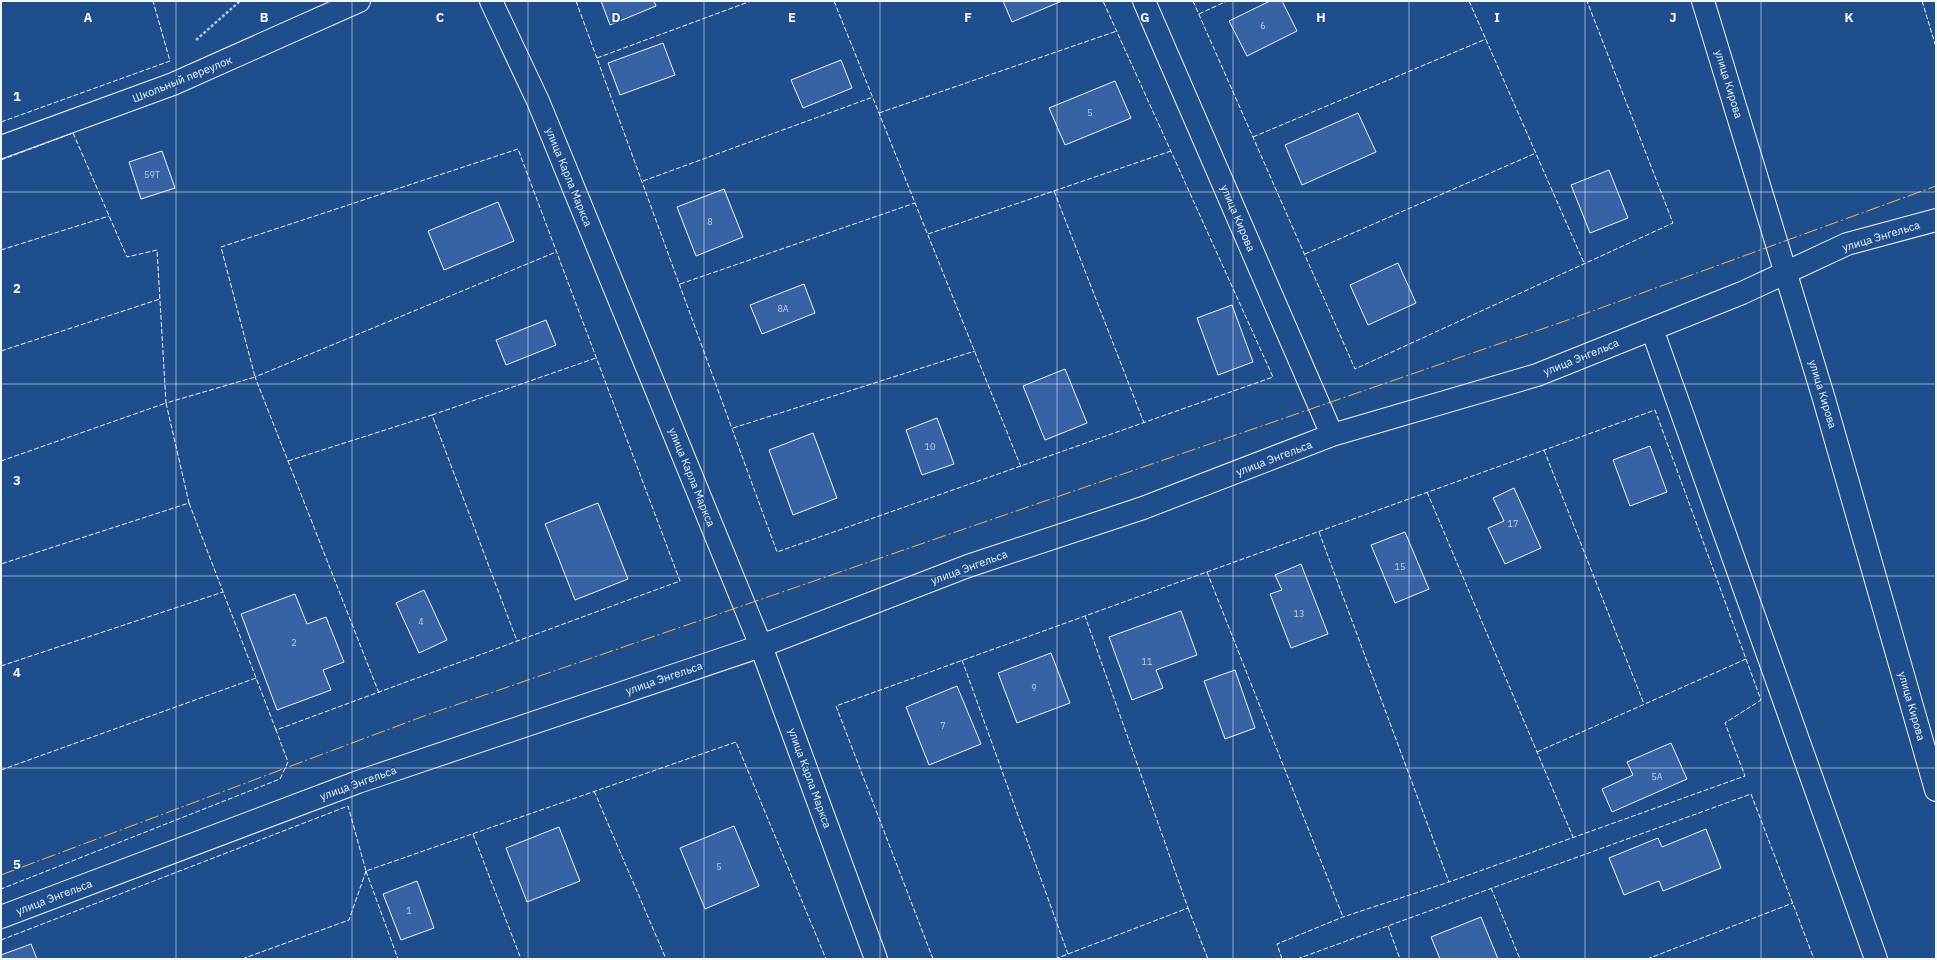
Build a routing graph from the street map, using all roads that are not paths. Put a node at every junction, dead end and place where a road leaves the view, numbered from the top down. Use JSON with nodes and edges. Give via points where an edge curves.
{"nodes":[{"id":1,"x":359,"y":1,"type":"edge"},
{"id":2,"x":491,"y":1,"type":"edge"},
{"id":3,"x":1144,"y":1,"type":"edge"},
{"id":4,"x":1703,"y":1,"type":"edge"},
{"id":5,"x":1,"y":147,"type":"edge"},
{"id":6,"x":1936,"y":220,"type":"edge"},
{"id":7,"x":1786,"y":273,"type":"junction"},
{"id":8,"x":1652,"y":329,"type":"junction"},
{"id":9,"x":1332,"y":436,"type":"junction"},
{"id":10,"x":761,"y":646,"type":"junction"},
{"id":11,"x":1936,"y":790,"type":"edge"},
{"id":12,"x":1,"y":917,"type":"edge"},
{"id":13,"x":876,"y":959,"type":"edge"},
{"id":14,"x":1876,"y":959,"type":"edge"}],
"edges":[{"from":1,"to":5,"type":"street","name":"Школьный переулок","via":[[174,84]]},
{"from":2,"to":10,"type":"street","name":"улица Карла Маркса","via":[[538,100]]},
{"from":3,"to":9,"type":"street","name":"улица Кирова"},
{"from":4,"to":7,"type":"street","name":"улица Кирова"},
{"from":6,"to":7,"type":"street","name":"улица Энгельса","via":[[1847,244]]},
{"from":7,"to":8,"type":"street","name":"улица Энгельса"},
{"from":7,"to":11,"type":"street","name":"улица Кирова"},
{"from":8,"to":9,"type":"street","name":"улица Энгельса","via":[[1537,375]]},
{"from":8,"to":14,"type":"street"},
{"from":9,"to":10,"type":"street","name":"улица Энгельса","via":[[1143,508],[968,566]]},
{"from":10,"to":12,"type":"street","name":"улица Энгельса","via":[[358,782]]},
{"from":10,"to":13,"type":"street","name":"улица Карла Маркса"}]}
